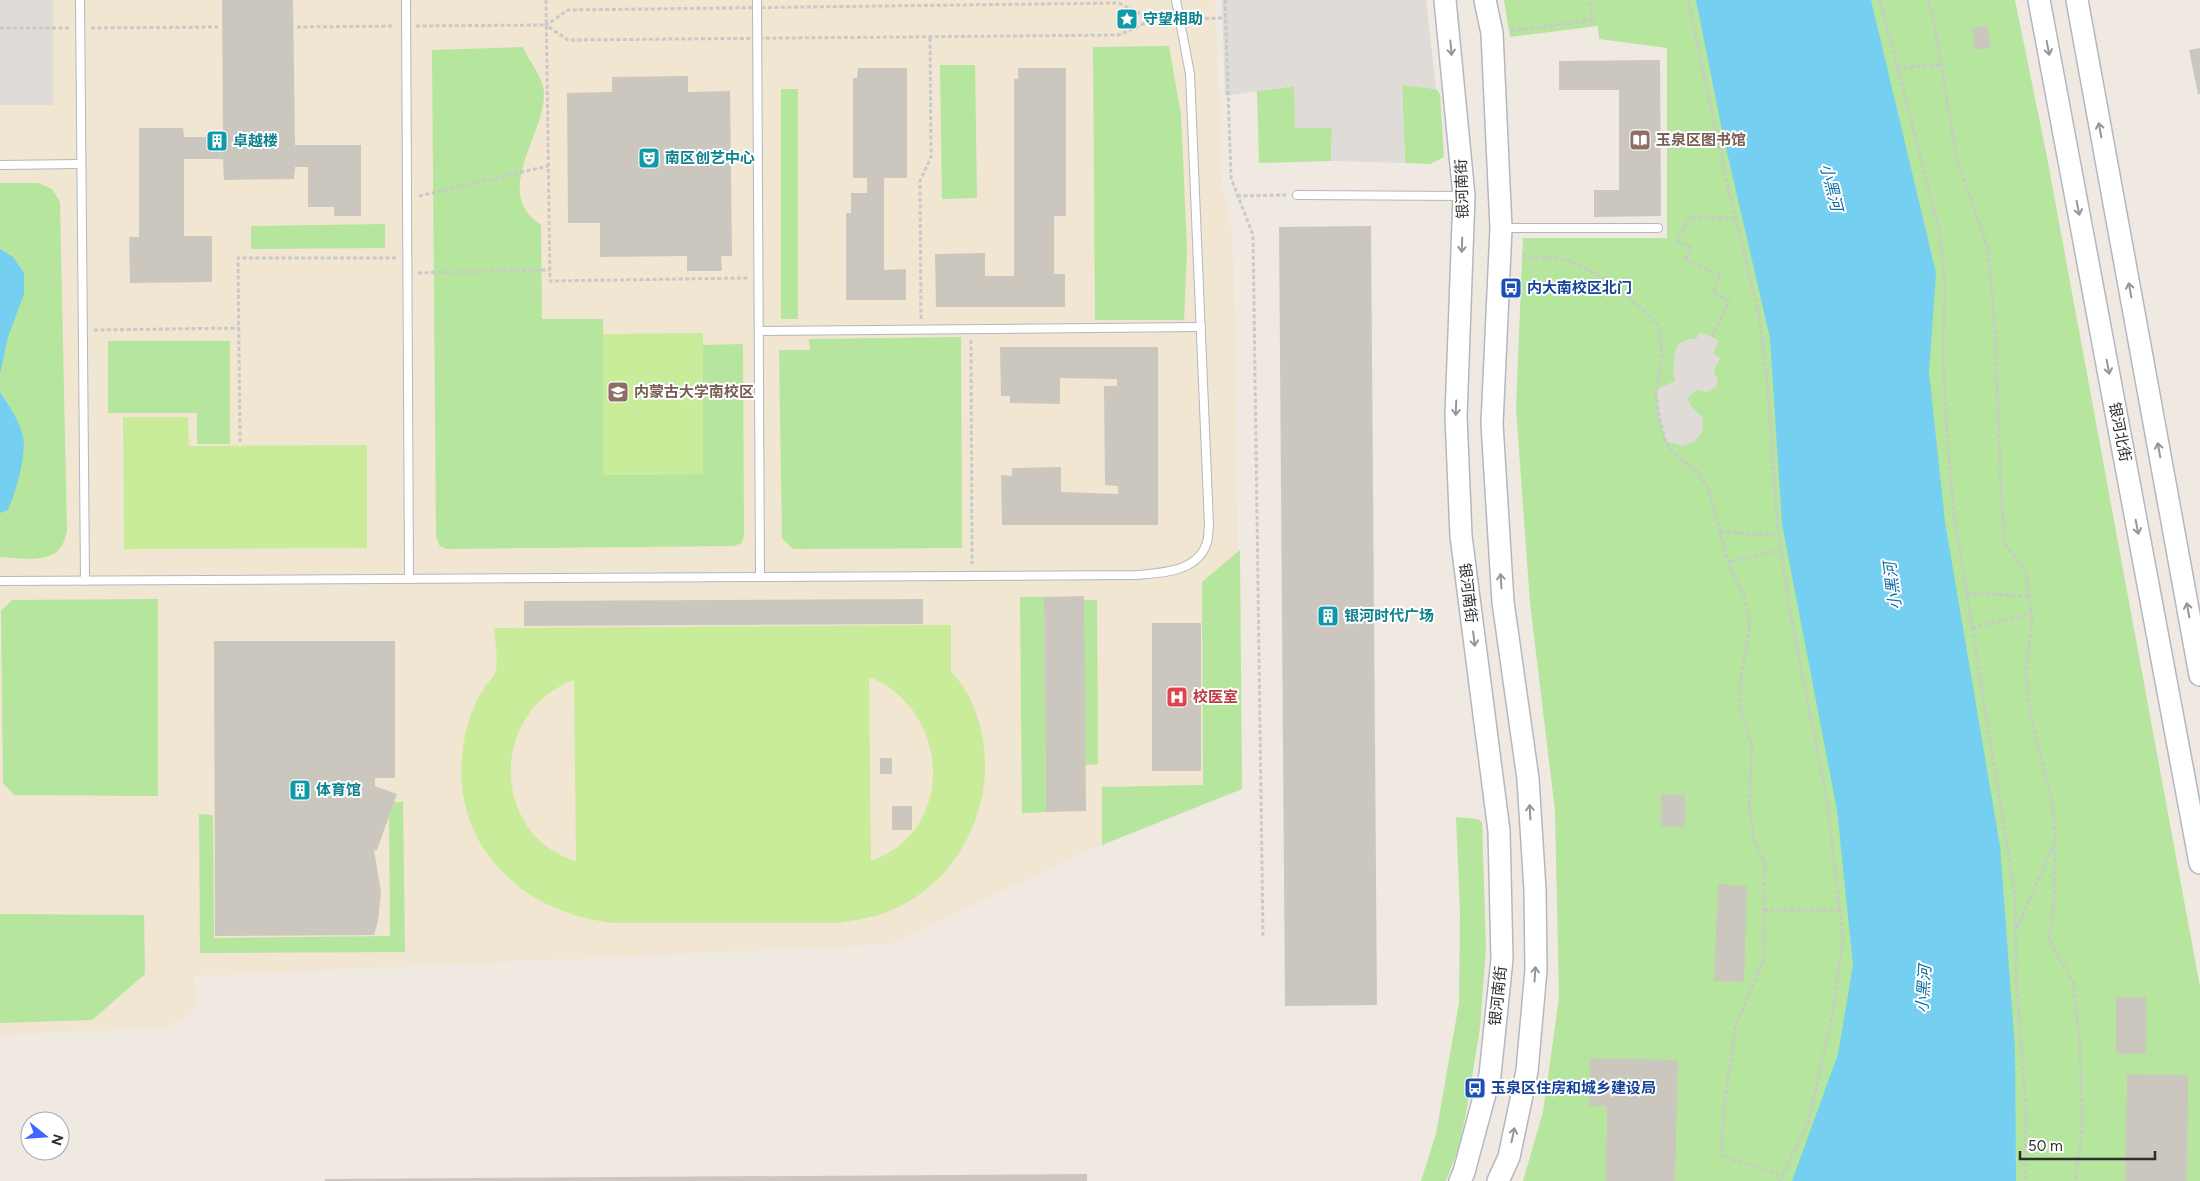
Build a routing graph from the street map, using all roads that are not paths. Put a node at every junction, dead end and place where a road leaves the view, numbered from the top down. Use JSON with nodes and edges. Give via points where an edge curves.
{"nodes":[{"id":1,"x":80,"y":0,"type":"edge"},
{"id":2,"x":406,"y":0,"type":"edge"},
{"id":3,"x":1176,"y":0,"type":"edge"},
{"id":4,"x":1445,"y":0,"type":"edge"},
{"id":5,"x":1485,"y":0,"type":"edge"},
{"id":6,"x":2039,"y":0,"type":"edge"},
{"id":7,"x":2077,"y":0,"type":"edge"},
{"id":8,"x":757,"y":4,"type":"edge"},
{"id":9,"x":0,"y":164,"type":"edge"},
{"id":10,"x":81,"y":164,"type":"junction"},
{"id":11,"x":1297,"y":195,"type":"road end"},
{"id":12,"x":1464,"y":196,"type":"junction"},
{"id":13,"x":1502,"y":228,"type":"junction"},
{"id":14,"x":1658,"y":228,"type":"dead end"},
{"id":15,"x":1201,"y":327,"type":"junction"},
{"id":16,"x":759,"y":331,"type":"junction"},
{"id":17,"x":760,"y":577,"type":"junction"},
{"id":18,"x":409,"y":579,"type":"junction"},
{"id":19,"x":0,"y":581,"type":"edge"},
{"id":20,"x":85,"y":581,"type":"junction"},
{"id":21,"x":2200,"y":675,"type":"edge"},
{"id":22,"x":2200,"y":863,"type":"edge"},
{"id":23,"x":1460,"y":1181,"type":"edge"},
{"id":24,"x":1498,"y":1181,"type":"edge"}],
"edges":[{"from":1,"to":10,"type":"lane"},
{"from":2,"to":18,"type":"lane"},
{"from":3,"to":15,"type":"lane","via":[[1190,74]]},
{"from":4,"to":12,"type":"main road","name":"银河南街","one_way":true},
{"from":5,"to":13,"type":"main road","via":[[1492,33]]},
{"from":6,"to":22,"type":"main road","name":"银河北街","one_way":true},
{"from":21,"to":7,"type":"main road","one_way":true},
{"from":8,"to":16,"type":"lane"},
{"from":9,"to":10,"type":"lane"},
{"from":10,"to":20,"type":"lane"},
{"from":11,"to":12,"type":"lane"},
{"from":12,"to":23,"type":"main road","name":"银河南街","one_way":true,"via":[[1456,416],[1461,536],[1499,832],[1502,959],[1490,1075]]},
{"from":13,"to":14,"type":"lane"},
{"from":24,"to":13,"type":"main road","one_way":true,"via":[[1509,1157],[1527,1071],[1536,970],[1528,779],[1503,602],[1492,424]]},
{"from":15,"to":16,"type":"lane"},
{"from":15,"to":17,"type":"lane","via":[[1209,525],[1206,546],[1195,560],[1174,571],[1137,575]]},
{"from":16,"to":17,"type":"lane"},
{"from":17,"to":18,"type":"lane"},
{"from":18,"to":20,"type":"lane"},
{"from":19,"to":20,"type":"lane"}]}
